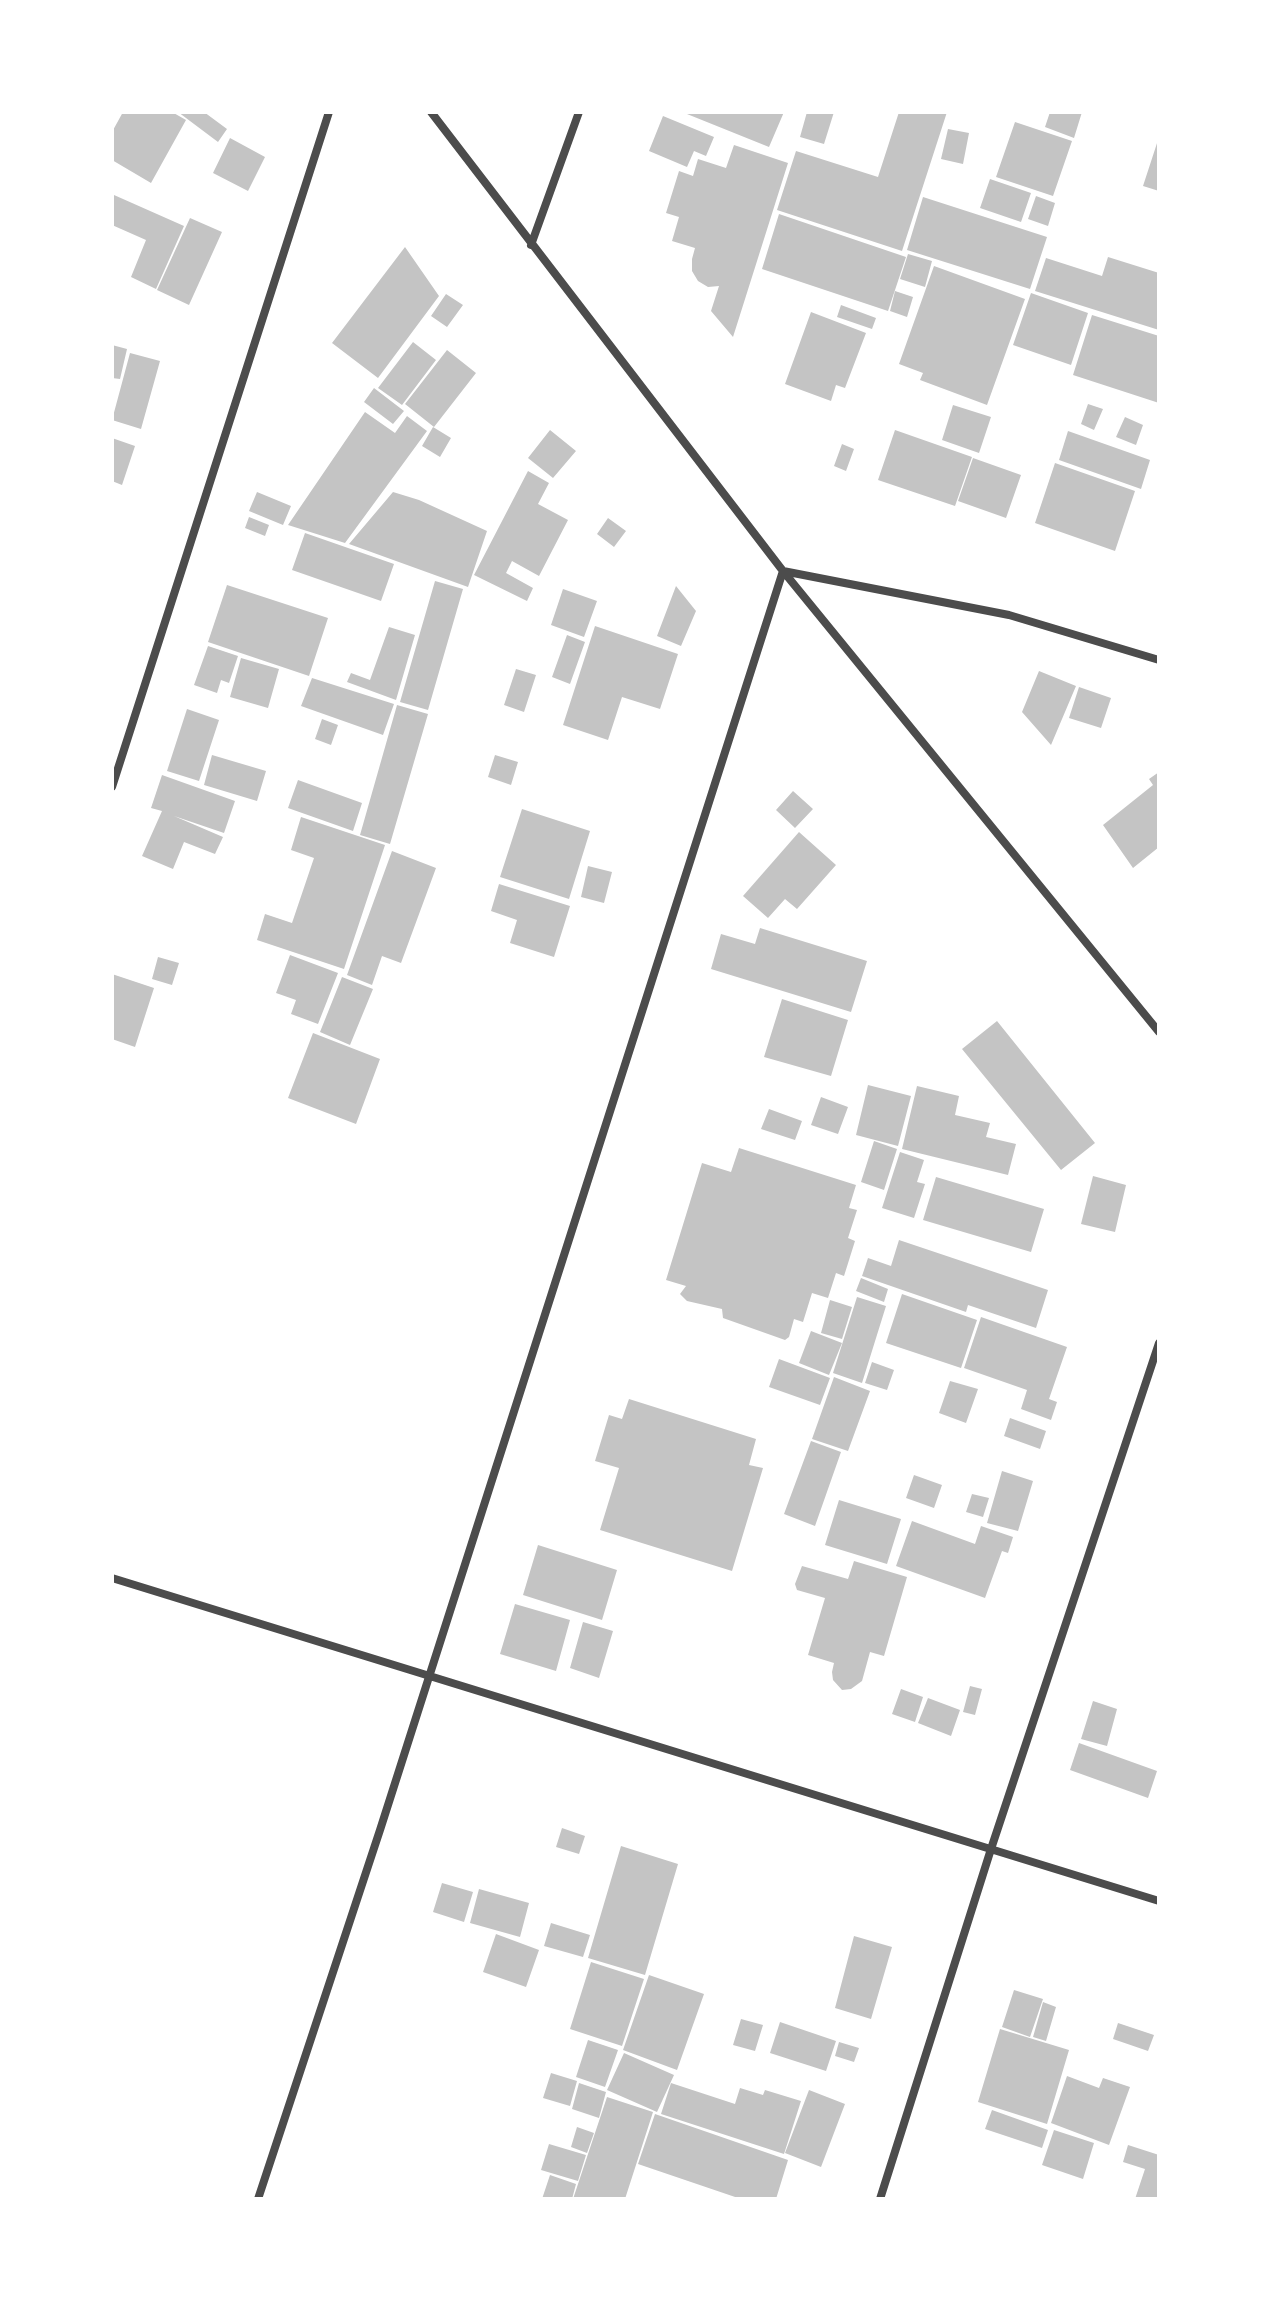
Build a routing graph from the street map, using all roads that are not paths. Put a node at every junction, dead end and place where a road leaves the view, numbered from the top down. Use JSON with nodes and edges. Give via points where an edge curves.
{"nodes":[{"id":1,"x":329,"y":112,"type":"edge"},
{"id":2,"x":431,"y":112,"type":"edge"},
{"id":3,"x":579,"y":112,"type":"edge"},
{"id":4,"x":531,"y":245,"type":"junction"},
{"id":5,"x":783,"y":571,"type":"junction"},
{"id":6,"x":1159,"y":660,"type":"edge"},
{"id":7,"x":112,"y":787,"type":"edge"},
{"id":8,"x":1159,"y":1032,"type":"edge"},
{"id":9,"x":1159,"y":1343,"type":"edge"},
{"id":10,"x":112,"y":1578,"type":"edge"},
{"id":11,"x":428,"y":1674,"type":"junction"},
{"id":12,"x":991,"y":1849,"type":"junction"},
{"id":13,"x":1159,"y":1901,"type":"edge"},
{"id":14,"x":258,"y":2199,"type":"edge"},
{"id":15,"x":880,"y":2199,"type":"edge"}],
"edges":[{"from":1,"to":7,"type":"street"},
{"from":2,"to":4,"type":"street"},
{"from":3,"to":4,"type":"street"},
{"from":4,"to":5,"type":"street"},
{"from":5,"to":6,"type":"street","via":[[1009,615]]},
{"from":5,"to":8,"type":"street"},
{"from":5,"to":11,"type":"street"},
{"from":9,"to":12,"type":"street"},
{"from":10,"to":11,"type":"street"},
{"from":11,"to":12,"type":"street"},
{"from":11,"to":14,"type":"street"},
{"from":12,"to":13,"type":"street"},
{"from":12,"to":15,"type":"street"}]}
